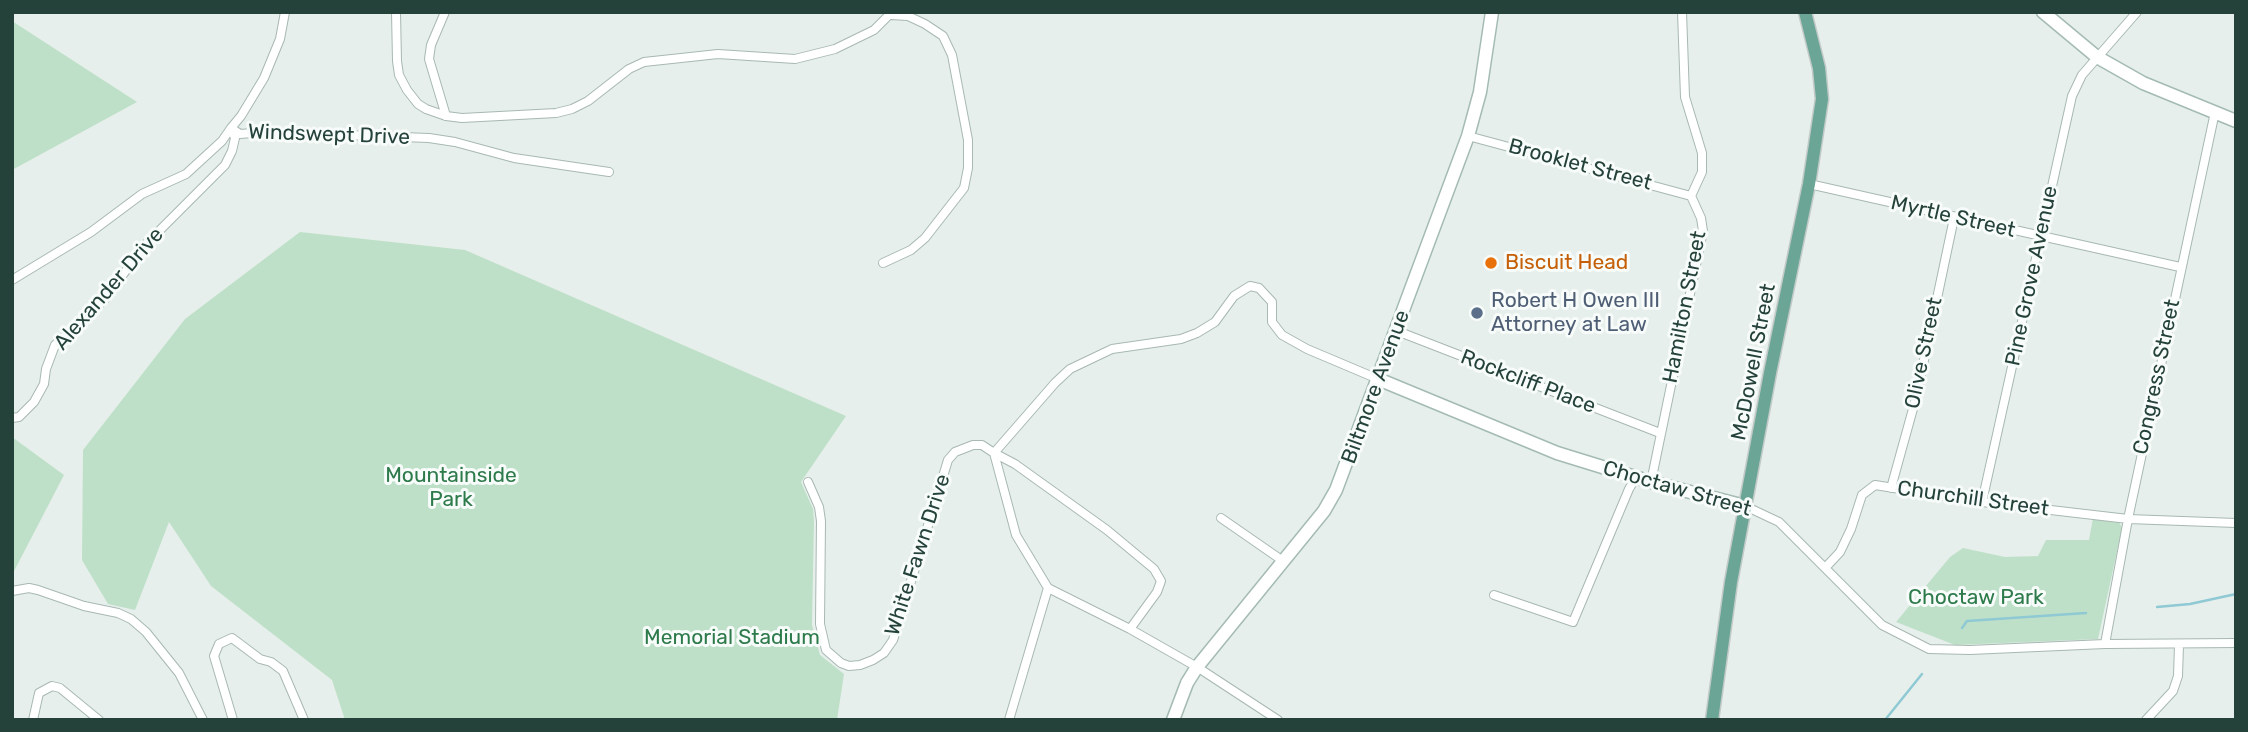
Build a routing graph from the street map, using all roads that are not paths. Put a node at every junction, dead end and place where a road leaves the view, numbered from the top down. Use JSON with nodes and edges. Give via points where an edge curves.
{"nodes":[{"id":1,"x":285,"y":12,"type":"edge"},
{"id":2,"x":396,"y":12,"type":"edge"},
{"id":3,"x":445,"y":12,"type":"edge"},
{"id":4,"x":1492,"y":12,"type":"edge"},
{"id":5,"x":1682,"y":12,"type":"edge"},
{"id":6,"x":1805,"y":12,"type":"edge"},
{"id":7,"x":2043,"y":12,"type":"edge"},
{"id":8,"x":2137,"y":12,"type":"edge"},
{"id":9,"x":891,"y":13,"type":"edge"},
{"id":10,"x":2097,"y":57,"type":"junction"},
{"id":11,"x":2214,"y":112,"type":"junction"},
{"id":12,"x":446,"y":117,"type":"junction"},
{"id":13,"x":2236,"y":121,"type":"edge"},
{"id":14,"x":231,"y":128,"type":"junction"},
{"id":15,"x":1468,"y":136,"type":"junction"},
{"id":16,"x":609,"y":172,"type":"dead end"},
{"id":17,"x":1809,"y":184,"type":"junction"},
{"id":18,"x":1691,"y":196,"type":"junction"},
{"id":19,"x":1954,"y":218,"type":"junction"},
{"id":20,"x":2041,"y":237,"type":"junction"},
{"id":21,"x":883,"y":262,"type":"dead end"},
{"id":22,"x":2180,"y":268,"type":"junction"},
{"id":23,"x":12,"y":280,"type":"edge"},
{"id":24,"x":1397,"y":331,"type":"junction"},
{"id":25,"x":1378,"y":379,"type":"junction"},
{"id":26,"x":12,"y":418,"type":"edge"},
{"id":27,"x":1660,"y":433,"type":"junction"},
{"id":28,"x":994,"y":453,"type":"junction"},
{"id":29,"x":1636,"y":477,"type":"junction"},
{"id":30,"x":808,"y":482,"type":"dead end"},
{"id":31,"x":1651,"y":482,"type":"junction"},
{"id":32,"x":1891,"y":488,"type":"junction"},
{"id":33,"x":1982,"y":502,"type":"junction"},
{"id":34,"x":1745,"y":506,"type":"junction"},
{"id":35,"x":1221,"y":518,"type":"dead end"},
{"id":36,"x":2128,"y":519,"type":"junction"},
{"id":37,"x":2236,"y":523,"type":"edge"},
{"id":38,"x":1283,"y":561,"type":"junction"},
{"id":39,"x":1825,"y":568,"type":"junction"},
{"id":40,"x":1048,"y":588,"type":"junction"},
{"id":41,"x":12,"y":590,"type":"edge"},
{"id":42,"x":1494,"y":595,"type":"dead end"},
{"id":43,"x":1130,"y":629,"type":"junction"},
{"id":44,"x":2236,"y":643,"type":"edge"},
{"id":45,"x":2105,"y":644,"type":"junction"},
{"id":46,"x":2179,"y":645,"type":"junction"},
{"id":47,"x":1197,"y":667,"type":"junction"},
{"id":48,"x":33,"y":720,"type":"edge"},
{"id":49,"x":99,"y":720,"type":"edge"},
{"id":50,"x":203,"y":720,"type":"edge"},
{"id":51,"x":233,"y":720,"type":"edge"},
{"id":52,"x":304,"y":720,"type":"edge"},
{"id":53,"x":1009,"y":720,"type":"edge"},
{"id":54,"x":1173,"y":720,"type":"edge"},
{"id":55,"x":1278,"y":720,"type":"edge"},
{"id":56,"x":1712,"y":720,"type":"edge"},
{"id":57,"x":2146,"y":720,"type":"edge"}],
"edges":[{"from":1,"to":14,"type":"street","via":[[264,78]]},
{"from":2,"to":12,"type":"street","via":[[399,75],[418,104]]},
{"from":3,"to":12,"type":"street","via":[[430,45],[429,59]]},
{"from":4,"to":15,"type":"main road","name":"Biltmore Avenue"},
{"from":5,"to":18,"type":"street","via":[[1685,97],[1702,153],[1702,172]]},
{"from":6,"to":17,"type":"main road","name":"McDowell Street","via":[[1822,99]]},
{"from":7,"to":10,"type":"main road"},
{"from":8,"to":10,"type":"street","name":"Pine Grove Avenue"},
{"from":9,"to":12,"type":"street","via":[[874,30],[835,49],[795,59],[718,54],[644,62],[572,109],[519,116]]},
{"from":9,"to":21,"type":"street","via":[[908,16],[943,36],[966,128],[968,168],[964,188],[925,238]]},
{"from":10,"to":11,"type":"main road","via":[[2143,83]]},
{"from":10,"to":20,"type":"street","name":"Pine Grove Avenue","via":[[2073,96]]},
{"from":11,"to":13,"type":"main road"},
{"from":11,"to":22,"type":"street","name":"Congress Street"},
{"from":14,"to":16,"type":"street","name":"Windswept Drive","via":[[240,134],[429,138],[514,158]]},
{"from":14,"to":23,"type":"street","name":"Windswept Drive","via":[[186,174],[142,194],[91,232]]},
{"from":14,"to":26,"type":"street","name":"Alexander Drive","via":[[235,138],[225,165],[144,246],[105,299],[55,345],[34,402]]},
{"from":15,"to":18,"type":"street","name":"Brooklet Street"},
{"from":15,"to":24,"type":"main road","name":"Biltmore Avenue"},
{"from":17,"to":19,"type":"street","name":"Myrtle Street"},
{"from":17,"to":34,"type":"main road","name":"McDowell Street"},
{"from":18,"to":27,"type":"street","name":"Hamilton Street","via":[[1703,230]]},
{"from":19,"to":20,"type":"street","name":"Myrtle Street"},
{"from":19,"to":32,"type":"street","name":"Olive Street","via":[[1916,398]]},
{"from":20,"to":22,"type":"street","name":"Myrtle Street"},
{"from":20,"to":33,"type":"street","name":"Pine Grove Avenue"},
{"from":22,"to":36,"type":"street","name":"Congress Street"},
{"from":24,"to":25,"type":"main road","name":"Biltmore Avenue"},
{"from":24,"to":27,"type":"street","name":"Rockcliff Place"},
{"from":25,"to":28,"type":"street","via":[[1282,335],[1272,323],[1272,302],[1267,294],[1250,286],[1234,296],[1215,322],[1197,332],[1181,339],[1112,349],[1070,369]]},
{"from":25,"to":29,"type":"main road","name":"Choctaw Street","via":[[1553,452]]},
{"from":25,"to":38,"type":"main road","name":"Biltmore Avenue","via":[[1336,490]]},
{"from":27,"to":31,"type":"street","name":"Hamilton Street"},
{"from":28,"to":30,"type":"street","name":"White Fawn Drive","via":[[972,445],[948,460],[893,640],[884,653],[860,665],[841,663],[826,650],[820,624],[821,521]]},
{"from":28,"to":40,"type":"street","via":[[1016,535]]},
{"from":28,"to":43,"type":"street","via":[[1107,530],[1154,569],[1161,581],[1157,592]]},
{"from":29,"to":31,"type":"main road","name":"Choctaw Street"},
{"from":29,"to":42,"type":"street","via":[[1573,622]]},
{"from":31,"to":34,"type":"main road","name":"Choctaw Street"},
{"from":32,"to":33,"type":"street","name":"Churchill Street"},
{"from":32,"to":39,"type":"street","name":"Churchill Street","via":[[1875,485],[1862,495],[1840,552]]},
{"from":33,"to":36,"type":"street","name":"Churchill Street"},
{"from":34,"to":39,"type":"street","name":"Choctaw Street","via":[[1779,522]]},
{"from":34,"to":56,"type":"main road","name":"McDowell Street"},
{"from":35,"to":38,"type":"street"},
{"from":36,"to":37,"type":"street","name":"Churchill Street"},
{"from":36,"to":45,"type":"street","name":"Congress Street"},
{"from":38,"to":47,"type":"main road","name":"Biltmore Avenue"},
{"from":39,"to":45,"type":"street","name":"Choctaw Street","via":[[1882,625],[1929,649]]},
{"from":40,"to":43,"type":"street"},
{"from":40,"to":53,"type":"street"},
{"from":41,"to":50,"type":"street","via":[[38,590],[131,619],[179,673]]},
{"from":43,"to":47,"type":"street"},
{"from":44,"to":46,"type":"street","name":"Choctaw Street"},
{"from":45,"to":46,"type":"street","name":"Choctaw Street"},
{"from":46,"to":57,"type":"street","via":[[2176,684]]},
{"from":47,"to":54,"type":"main road","name":"Biltmore Avenue"},
{"from":47,"to":55,"type":"street"},
{"from":48,"to":49,"type":"street","via":[[40,693],[52,687],[60,688]]},
{"from":51,"to":52,"type":"street","via":[[215,656],[219,644],[232,638],[281,668]]}]}
